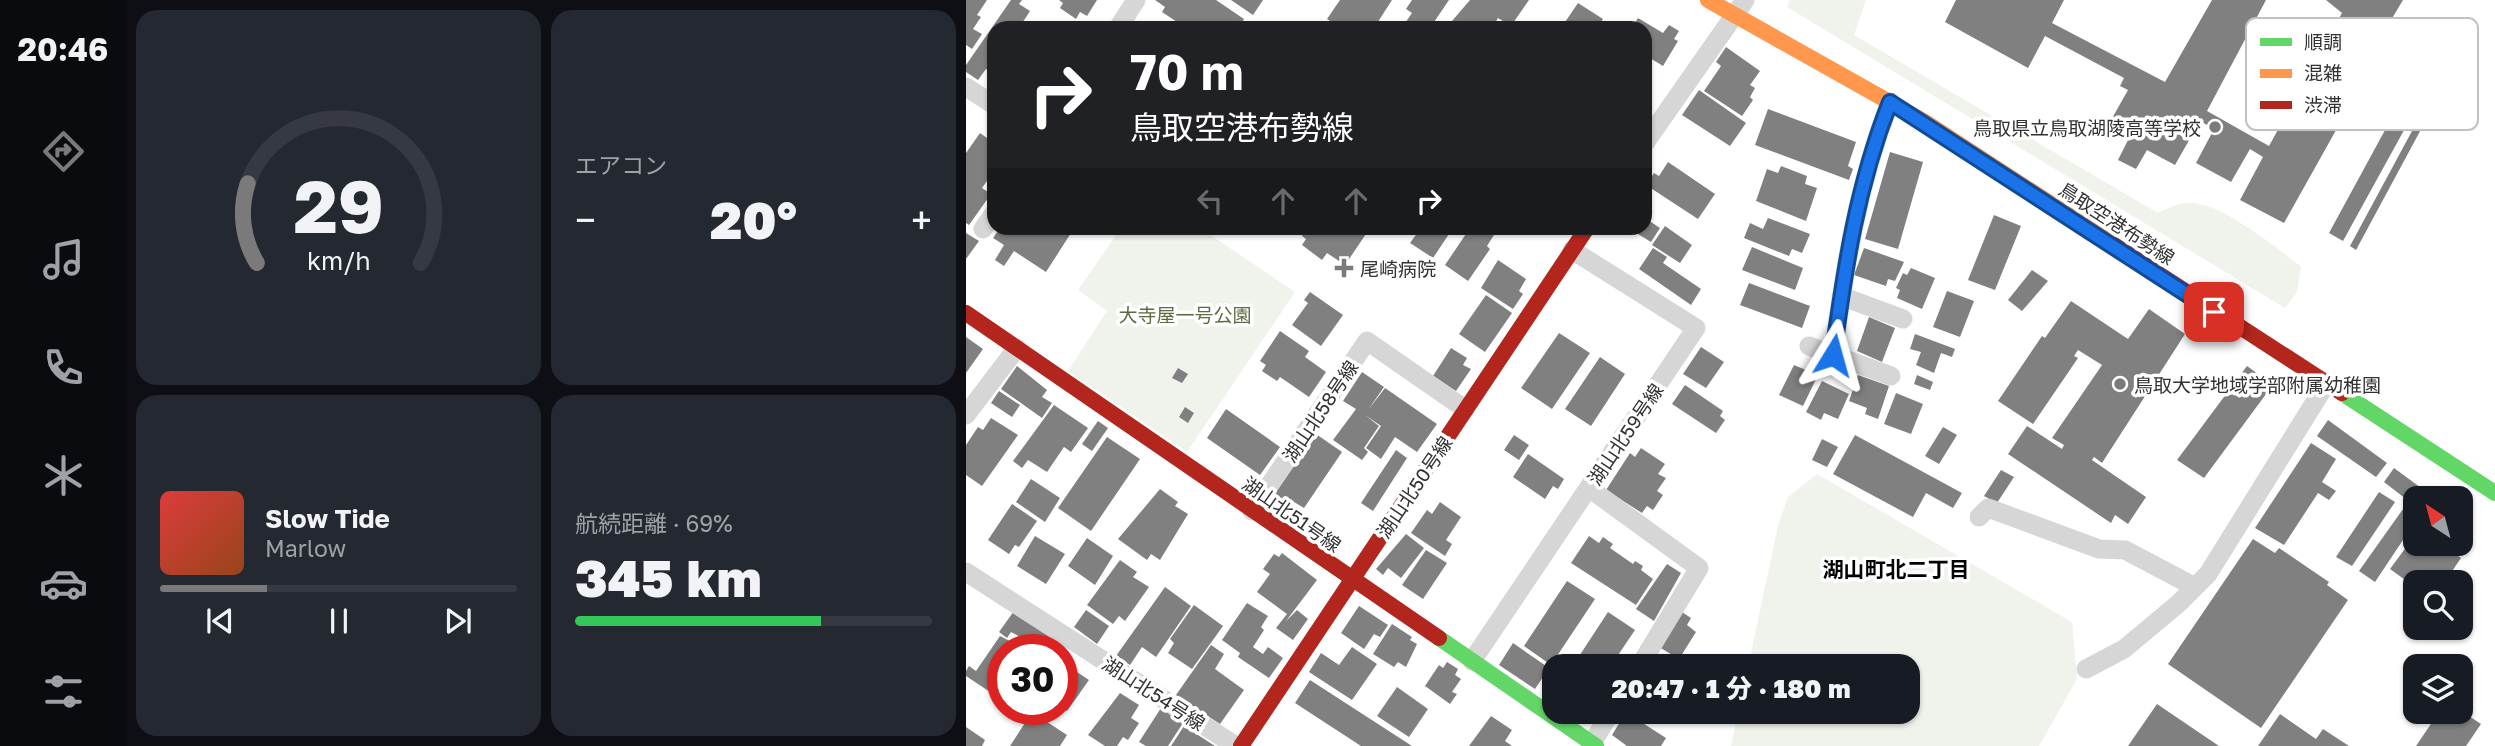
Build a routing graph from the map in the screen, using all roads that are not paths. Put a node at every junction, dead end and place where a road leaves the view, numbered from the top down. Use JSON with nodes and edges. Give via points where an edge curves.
{"nodes":[{"id":1,"x":1136,"y":0,"type":"edge"},
{"id":2,"x":1708,"y":0,"type":"edge"},
{"id":3,"x":1739,"y":7,"type":"edge"},
{"id":4,"x":1122,"y":21,"type":"edge"},
{"id":5,"x":966,"y":87,"type":"edge"},
{"id":6,"x":987,"y":100,"type":"edge"},
{"id":7,"x":1890,"y":102,"type":"junction"},
{"id":8,"x":1652,"y":133,"type":"edge"},
{"id":9,"x":1582,"y":235,"type":"edge"},
{"id":10,"x":1572,"y":250,"type":"junction"},
{"id":11,"x":1841,"y":296,"type":"junction"},
{"id":12,"x":966,"y":313,"type":"edge"},
{"id":13,"x":1903,"y":319,"type":"dead end"},
{"id":14,"x":1809,"y":346,"type":"dead end"},
{"id":15,"x":1017,"y":348,"type":"junction"},
{"id":16,"x":1833,"y":355,"type":"junction"},
{"id":17,"x":1891,"y":376,"type":"dead end"},
{"id":18,"x":2326,"y":384,"type":"junction"},
{"id":19,"x":1465,"y":409,"type":"junction"},
{"id":20,"x":966,"y":415,"type":"edge"},
{"id":21,"x":1588,"y":488,"type":"junction"},
{"id":22,"x":2495,"y":493,"type":"edge"},
{"id":23,"x":1252,"y":511,"type":"junction"},
{"id":24,"x":1979,"y":517,"type":"dead end"},
{"id":25,"x":966,"y":572,"type":"edge"},
{"id":26,"x":1351,"y":580,"type":"junction"},
{"id":27,"x":2194,"y":587,"type":"junction"},
{"id":28,"x":1647,"y":654,"type":"edge"},
{"id":29,"x":1472,"y":661,"type":"junction"},
{"id":30,"x":2086,"y":669,"type":"dead end"},
{"id":31,"x":1605,"y":724,"type":"edge"},
{"id":32,"x":1594,"y":745,"type":"edge"},
{"id":33,"x":1239,"y":746,"type":"edge"}],
"edges":[{"from":1,"to":4,"type":"street"},
{"from":2,"to":3,"type":"street","name":"鳥取空港布勢線"},
{"from":3,"to":7,"type":"street","name":"鳥取空港布勢線"},
{"from":3,"to":8,"type":"street"},
{"from":5,"to":6,"type":"street"},
{"from":7,"to":11,"type":"street","via":[[1850,230]]},
{"from":7,"to":18,"type":"street","name":"鳥取空港布勢線"},
{"from":9,"to":10,"type":"street","name":"湖山北50号線"},
{"from":10,"to":19,"type":"street","name":"湖山北50号線"},
{"from":10,"to":21,"type":"street","name":"湖山北59号線","via":[[1696,328]]},
{"from":11,"to":13,"type":"street"},
{"from":11,"to":16,"type":"street"},
{"from":12,"to":15,"type":"street","name":"湖山北51号線"},
{"from":14,"to":16,"type":"street"},
{"from":15,"to":20,"type":"street"},
{"from":15,"to":23,"type":"street","name":"湖山北51号線"},
{"from":16,"to":17,"type":"street"},
{"from":18,"to":22,"type":"street","name":"鳥取空港布勢線"},
{"from":18,"to":27,"type":"street","via":[[2208,574]]},
{"from":19,"to":23,"type":"street","name":"湖山北58号線","via":[[1367,341]]},
{"from":19,"to":26,"type":"street","name":"湖山北50号線"},
{"from":21,"to":28,"type":"street","via":[[1699,568]]},
{"from":21,"to":29,"type":"street","name":"湖山北59号線"},
{"from":23,"to":26,"type":"street","name":"湖山北51号線"},
{"from":24,"to":27,"type":"street","via":[[1988,508],[2099,549],[2125,550]]},
{"from":25,"to":33,"type":"street","name":"湖山北54号線"},
{"from":26,"to":29,"type":"street","name":"湖山北51号線"},
{"from":26,"to":33,"type":"street","name":"湖山北50号線"},
{"from":27,"to":30,"type":"street","via":[[2124,649]]},
{"from":29,"to":32,"type":"street","name":"湖山北51号線"},
{"from":31,"to":32,"type":"street"}]}
